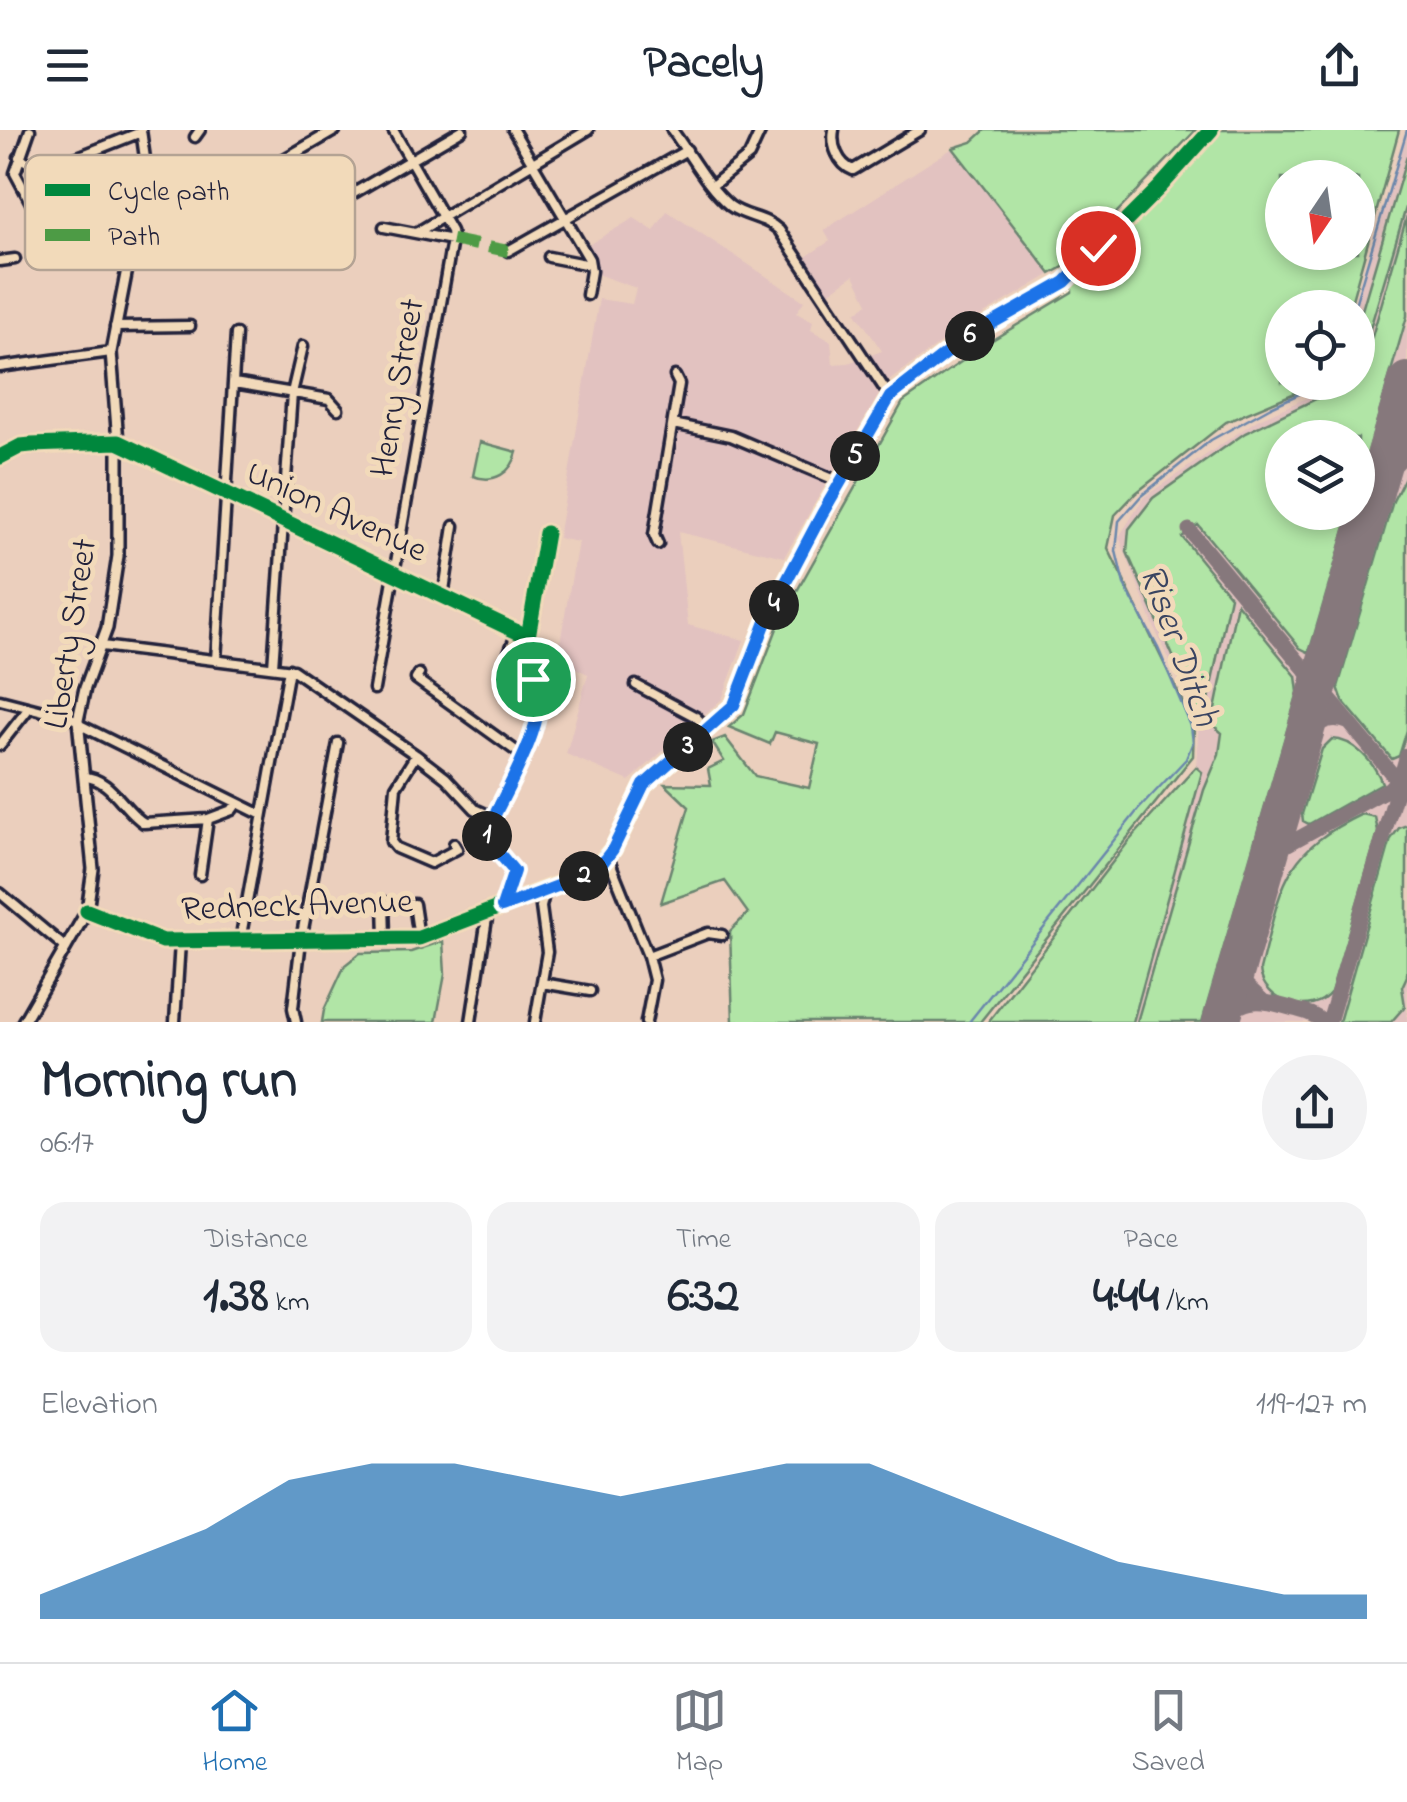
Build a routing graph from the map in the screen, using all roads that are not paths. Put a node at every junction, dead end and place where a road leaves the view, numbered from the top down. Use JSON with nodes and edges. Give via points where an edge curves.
{"nodes":[{"id":1,"x":30,"y":130,"type":"edge"},
{"id":2,"x":335,"y":130,"type":"edge"},
{"id":3,"x":392,"y":130,"type":"edge"},
{"id":4,"x":462,"y":130,"type":"edge"},
{"id":5,"x":513,"y":130,"type":"edge"},
{"id":6,"x":588,"y":130,"type":"edge"},
{"id":7,"x":672,"y":130,"type":"edge"},
{"id":8,"x":761,"y":130,"type":"edge"},
{"id":9,"x":834,"y":130,"type":"edge"},
{"id":10,"x":1211,"y":130,"type":"edge"},
{"id":11,"x":141,"y":131,"type":"edge"},
{"id":12,"x":913,"y":131,"type":"edge"},
{"id":13,"x":686,"y":150,"type":"junction"},
{"id":14,"x":82,"y":155,"type":"edge"},
{"id":15,"x":291,"y":155,"type":"edge"},
{"id":16,"x":19,"y":156,"type":"junction"},
{"id":17,"x":25,"y":160,"type":"edge"},
{"id":18,"x":410,"y":160,"type":"junction"},
{"id":19,"x":532,"y":163,"type":"junction"},
{"id":20,"x":713,"y":185,"type":"junction"},
{"id":21,"x":355,"y":193,"type":"edge"},
{"id":22,"x":25,"y":194,"type":"edge"},
{"id":23,"x":443,"y":216,"type":"junction"},
{"id":24,"x":566,"y":219,"type":"junction"},
{"id":25,"x":384,"y":227,"type":"dead end"},
{"id":26,"x":416,"y":233,"type":"junction"},
{"id":27,"x":452,"y":240,"type":"junction"},
{"id":28,"x":508,"y":251,"type":"dead end"},
{"id":29,"x":549,"y":257,"type":"dead end"},
{"id":30,"x":15,"y":259,"type":"dead end"},
{"id":31,"x":0,"y":261,"type":"edge"},
{"id":32,"x":590,"y":266,"type":"junction"},
{"id":33,"x":127,"y":270,"type":"edge"},
{"id":34,"x":586,"y":295,"type":"dead end"},
{"id":35,"x":190,"y":326,"type":"dead end"},
{"id":36,"x":115,"y":328,"type":"junction"},
{"id":37,"x":236,"y":334,"type":"dead end"},
{"id":38,"x":303,"y":346,"type":"dead end"},
{"id":39,"x":111,"y":352,"type":"junction"},
{"id":40,"x":0,"y":367,"type":"edge"},
{"id":41,"x":675,"y":376,"type":"dead end"},
{"id":42,"x":234,"y":383,"type":"junction"},
{"id":43,"x":292,"y":393,"type":"junction"},
{"id":44,"x":890,"y":397,"type":"junction"},
{"id":45,"x":338,"y":409,"type":"dead end"},
{"id":46,"x":673,"y":424,"type":"junction"},
{"id":47,"x":118,"y":442,"type":"junction"},
{"id":48,"x":0,"y":457,"type":"edge"},
{"id":49,"x":840,"y":482,"type":"junction"},
{"id":50,"x":228,"y":495,"type":"junction"},
{"id":51,"x":282,"y":521,"type":"junction"},
{"id":52,"x":454,"y":526,"type":"dead end"},
{"id":53,"x":546,"y":533,"type":"dead end"},
{"id":54,"x":658,"y":544,"type":"dead end"},
{"id":55,"x":393,"y":574,"type":"junction"},
{"id":56,"x":443,"y":597,"type":"junction"},
{"id":57,"x":516,"y":632,"type":"junction"},
{"id":58,"x":102,"y":646,"type":"junction"},
{"id":59,"x":216,"y":660,"type":"junction"},
{"id":60,"x":273,"y":668,"type":"junction"},
{"id":61,"x":289,"y":670,"type":"junction"},
{"id":62,"x":419,"y":674,"type":"dead end"},
{"id":63,"x":636,"y":685,"type":"dead end"},
{"id":64,"x":374,"y":689,"type":"dead end"},
{"id":65,"x":0,"y":700,"type":"edge"},
{"id":66,"x":28,"y":708,"type":"junction"},
{"id":67,"x":78,"y":722,"type":"junction"},
{"id":68,"x":709,"y":730,"type":"junction"},
{"id":69,"x":338,"y":744,"type":"dead end"},
{"id":70,"x":0,"y":745,"type":"edge"},
{"id":71,"x":416,"y":755,"type":"junction"},
{"id":72,"x":523,"y":756,"type":"junction"},
{"id":73,"x":84,"y":777,"type":"junction"},
{"id":74,"x":237,"y":803,"type":"junction"},
{"id":75,"x":262,"y":816,"type":"junction"},
{"id":76,"x":493,"y":818,"type":"junction"},
{"id":77,"x":208,"y":819,"type":"junction"},
{"id":78,"x":454,"y":844,"type":"dead end"},
{"id":79,"x":608,"y":857,"type":"junction"},
{"id":80,"x":200,"y":875,"type":"dead end"},
{"id":81,"x":545,"y":890,"type":"junction"},
{"id":82,"x":0,"y":892,"type":"edge"},
{"id":83,"x":384,"y":902,"type":"dead end"},
{"id":84,"x":414,"y":904,"type":"dead end"},
{"id":85,"x":502,"y":907,"type":"junction"},
{"id":86,"x":87,"y":911,"type":"junction"},
{"id":87,"x":488,"y":912,"type":"junction"},
{"id":88,"x":722,"y":935,"type":"dead end"},
{"id":89,"x":419,"y":938,"type":"junction"},
{"id":90,"x":384,"y":939,"type":"junction"},
{"id":91,"x":301,"y":940,"type":"junction"},
{"id":92,"x":240,"y":941,"type":"junction"},
{"id":93,"x":180,"y":942,"type":"junction"},
{"id":94,"x":66,"y":948,"type":"junction"},
{"id":95,"x":648,"y":956,"type":"junction"},
{"id":96,"x":542,"y":983,"type":"junction"},
{"id":97,"x":590,"y":992,"type":"dead end"},
{"id":98,"x":23,"y":1022,"type":"edge"},
{"id":99,"x":175,"y":1022,"type":"edge"},
{"id":100,"x":296,"y":1022,"type":"edge"},
{"id":101,"x":471,"y":1022,"type":"edge"},
{"id":102,"x":535,"y":1022,"type":"edge"},
{"id":103,"x":646,"y":1022,"type":"edge"}],
"edges":[{"from":1,"to":16,"type":"street"},
{"from":2,"to":15,"type":"main road","name":"Liberty Street"},
{"from":3,"to":18,"type":"street"},
{"from":4,"to":18,"type":"street"},
{"from":5,"to":19,"type":"street"},
{"from":6,"to":19,"type":"street"},
{"from":7,"to":13,"type":"street"},
{"from":8,"to":20,"type":"street","via":[[749,156]]},
{"from":9,"to":12,"type":"street","via":[[834,148],[850,169]]},
{"from":10,"to":44,"type":"street","via":[[1065,282],[966,338]]},
{"from":11,"to":14,"type":"street"},
{"from":13,"to":20,"type":"street"},
{"from":13,"to":24,"type":"street"},
{"from":16,"to":17,"type":"street"},
{"from":16,"to":22,"type":"street","via":[[16,180]]},
{"from":18,"to":21,"type":"street"},
{"from":18,"to":23,"type":"street"},
{"from":19,"to":23,"type":"street"},
{"from":19,"to":24,"type":"street"},
{"from":20,"to":44,"type":"street","via":[[732,207],[779,230]]},
{"from":23,"to":26,"type":"street"},
{"from":23,"to":27,"type":"street"},
{"from":24,"to":28,"type":"street"},
{"from":24,"to":32,"type":"street"},
{"from":25,"to":26,"type":"street"},
{"from":26,"to":27,"type":"street"},
{"from":27,"to":55,"type":"street","name":"Henry Street"},
{"from":29,"to":32,"type":"street"},
{"from":30,"to":31,"type":"street"},
{"from":32,"to":34,"type":"street"},
{"from":33,"to":36,"type":"main road","name":"Liberty Street"},
{"from":35,"to":36,"type":"street"},
{"from":36,"to":39,"type":"main road","name":"Liberty Street"},
{"from":37,"to":42,"type":"street"},
{"from":38,"to":43,"type":"street"},
{"from":39,"to":40,"type":"street"},
{"from":39,"to":47,"type":"main road","name":"Liberty Street"},
{"from":41,"to":46,"type":"street"},
{"from":42,"to":43,"type":"street"},
{"from":42,"to":50,"type":"street"},
{"from":43,"to":45,"type":"street","via":[[329,399]]},
{"from":43,"to":51,"type":"street"},
{"from":44,"to":49,"type":"street"},
{"from":46,"to":49,"type":"street","via":[[731,436]]},
{"from":46,"to":54,"type":"street","via":[[654,535]]},
{"from":47,"to":48,"type":"street","via":[[31,444]]},
{"from":47,"to":50,"type":"street","name":"Union Avenue"},
{"from":47,"to":58,"type":"main road","name":"Liberty Street","via":[[118,556]]},
{"from":49,"to":68,"type":"street","via":[[769,614],[738,698]]},
{"from":50,"to":51,"type":"street","name":"Union Avenue"},
{"from":50,"to":59,"type":"street"},
{"from":51,"to":55,"type":"street","name":"Union Avenue"},
{"from":51,"to":60,"type":"street"},
{"from":52,"to":56,"type":"street"},
{"from":53,"to":57,"type":"street","name":"Union Avenue","via":[[528,637]]},
{"from":55,"to":56,"type":"street","name":"Union Avenue"},
{"from":55,"to":64,"type":"street","name":"Henry Street"},
{"from":56,"to":57,"type":"street","name":"Union Avenue"},
{"from":57,"to":72,"type":"street","via":[[506,661],[534,680],[540,693]]},
{"from":58,"to":59,"type":"street"},
{"from":58,"to":67,"type":"main road","name":"Liberty Street"},
{"from":59,"to":60,"type":"street"},
{"from":60,"to":61,"type":"street"},
{"from":61,"to":71,"type":"street"},
{"from":61,"to":75,"type":"street"},
{"from":62,"to":72,"type":"street","via":[[416,679]]},
{"from":63,"to":68,"type":"street"},
{"from":65,"to":66,"type":"street"},
{"from":66,"to":67,"type":"street"},
{"from":66,"to":70,"type":"street"},
{"from":67,"to":73,"type":"main road","name":"Liberty Street"},
{"from":67,"to":74,"type":"street"},
{"from":68,"to":79,"type":"street","via":[[644,785]]},
{"from":69,"to":91,"type":"street"},
{"from":71,"to":76,"type":"street","via":[[475,810]]},
{"from":71,"to":78,"type":"street","via":[[396,787],[391,842],[431,864],[458,850]]},
{"from":72,"to":76,"type":"street"},
{"from":73,"to":77,"type":"street","via":[[103,782],[144,823]]},
{"from":73,"to":86,"type":"main road","name":"Liberty Street","via":[[93,869]]},
{"from":74,"to":75,"type":"street"},
{"from":74,"to":77,"type":"street"},
{"from":75,"to":92,"type":"street"},
{"from":76,"to":85,"type":"street","via":[[488,840],[514,871]]},
{"from":77,"to":80,"type":"street"},
{"from":79,"to":81,"type":"street","name":"Redneck Avenue","via":[[592,872]]},
{"from":79,"to":95,"type":"street"},
{"from":81,"to":85,"type":"street","name":"Redneck Avenue"},
{"from":81,"to":96,"type":"street"},
{"from":82,"to":94,"type":"street"},
{"from":83,"to":90,"type":"street"},
{"from":84,"to":89,"type":"street"},
{"from":85,"to":87,"type":"street","name":"Redneck Avenue"},
{"from":86,"to":93,"type":"street","name":"Redneck Avenue","via":[[150,938]]},
{"from":86,"to":94,"type":"main road","name":"Liberty Street"},
{"from":87,"to":89,"type":"street","name":"Redneck Avenue"},
{"from":87,"to":101,"type":"street"},
{"from":88,"to":95,"type":"street","via":[[708,933]]},
{"from":89,"to":90,"type":"street","name":"Redneck Avenue"},
{"from":90,"to":91,"type":"street","name":"Redneck Avenue"},
{"from":91,"to":92,"type":"street","name":"Redneck Avenue"},
{"from":91,"to":100,"type":"street"},
{"from":92,"to":93,"type":"street","name":"Redneck Avenue"},
{"from":93,"to":99,"type":"street"},
{"from":94,"to":98,"type":"main road","name":"Liberty Street"},
{"from":95,"to":103,"type":"street","via":[[654,980]]},
{"from":96,"to":97,"type":"street"},
{"from":96,"to":102,"type":"street"}]}
